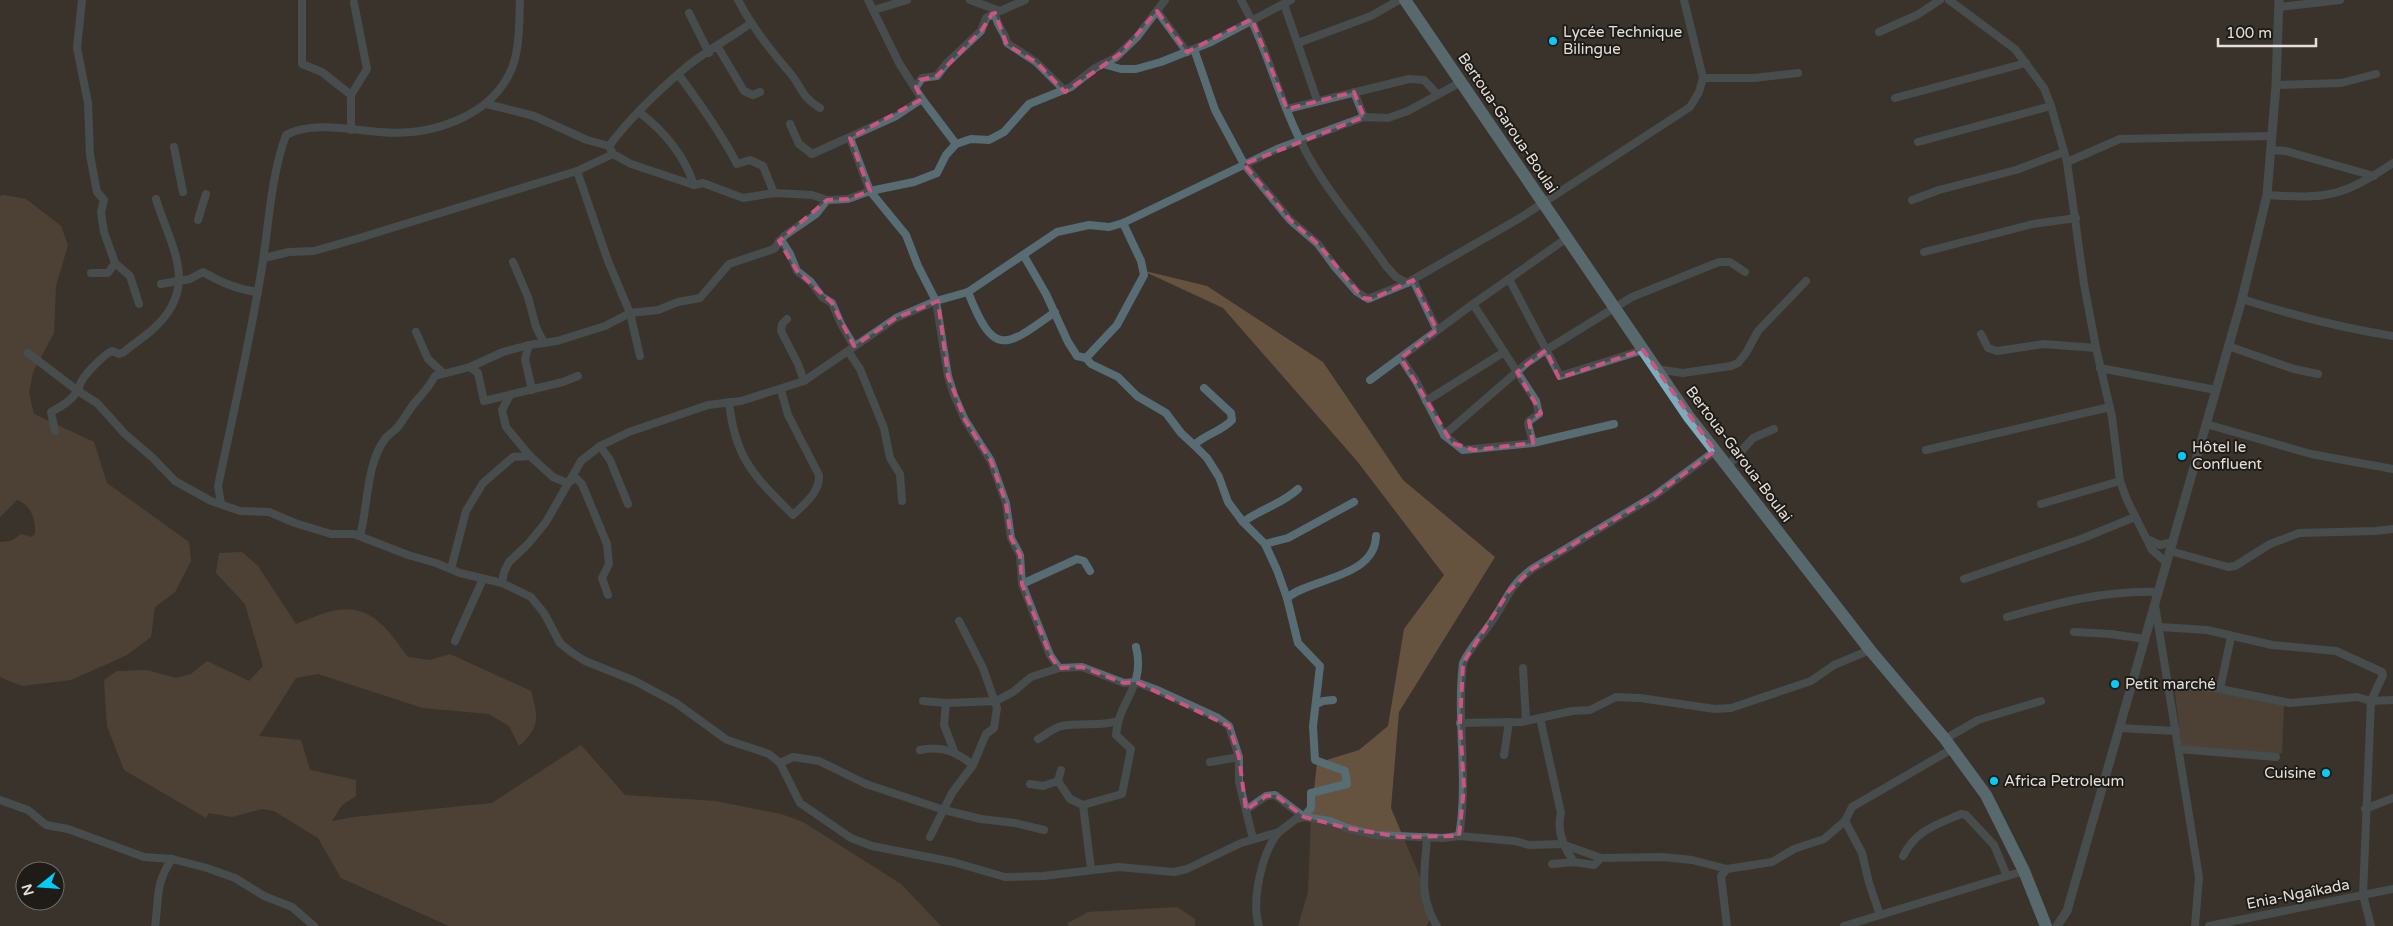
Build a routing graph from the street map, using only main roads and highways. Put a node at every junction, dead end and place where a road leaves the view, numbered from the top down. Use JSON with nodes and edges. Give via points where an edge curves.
{"nodes":[{"id":1,"x":1405,"y":0,"type":"edge"},
{"id":2,"x":2046,"y":926,"type":"edge"}],
"edges":[{"from":1,"to":2,"type":"highway","name":"Bertoua-Garoua-Boulai","via":[[1715,451],[1986,795],[2024,870]]}]}
